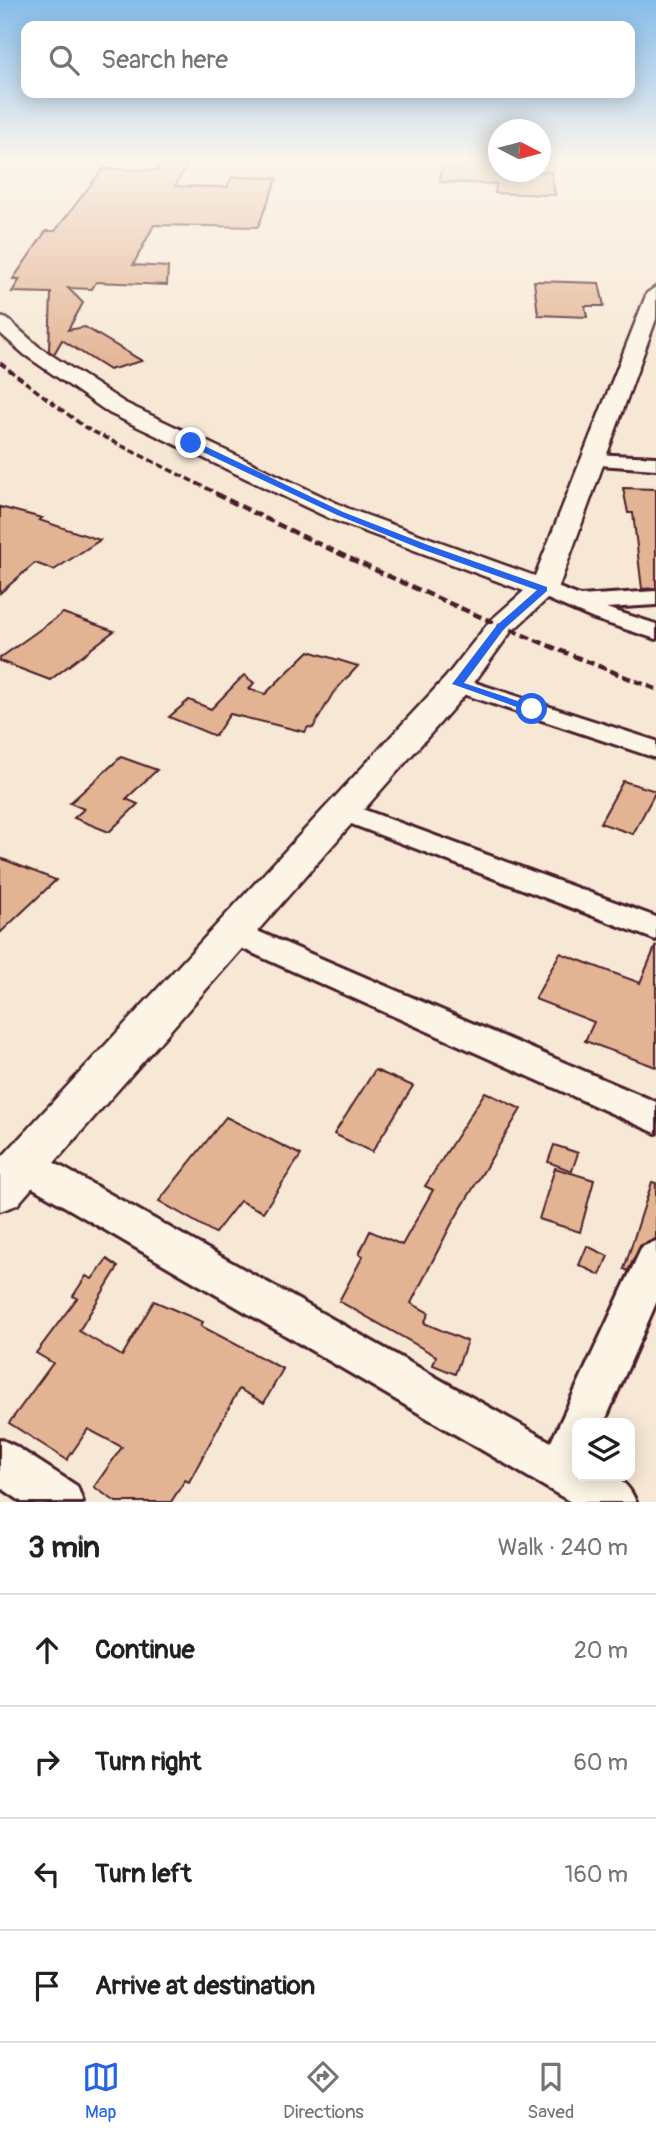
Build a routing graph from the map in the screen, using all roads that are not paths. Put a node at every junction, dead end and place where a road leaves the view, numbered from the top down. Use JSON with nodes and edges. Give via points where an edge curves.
{"nodes":[{"id":1,"x":656,"y":293,"type":"edge"},
{"id":2,"x":0,"y":323,"type":"edge"},
{"id":3,"x":592,"y":460,"type":"junction"},
{"id":4,"x":656,"y":463,"type":"edge"},
{"id":5,"x":559,"y":596,"type":"junction"},
{"id":6,"x":656,"y":598,"type":"edge"},
{"id":7,"x":656,"y":632,"type":"edge"},
{"id":8,"x":457,"y":684,"type":"junction"},
{"id":9,"x":656,"y":750,"type":"edge"},
{"id":10,"x":343,"y":811,"type":"junction"},
{"id":11,"x":656,"y":929,"type":"edge"},
{"id":12,"x":234,"y":932,"type":"junction"},
{"id":13,"x":656,"y":1118,"type":"edge"},
{"id":14,"x":12,"y":1178,"type":"edge"},
{"id":15,"x":656,"y":1259,"type":"edge"},
{"id":16,"x":584,"y":1418,"type":"edge"},
{"id":17,"x":572,"y":1444,"type":"edge"},
{"id":18,"x":0,"y":1461,"type":"edge"},
{"id":19,"x":560,"y":1471,"type":"junction"},
{"id":20,"x":61,"y":1502,"type":"edge"},
{"id":21,"x":614,"y":1502,"type":"edge"}],
"edges":[{"from":1,"to":3,"type":"main road"},
{"from":2,"to":5,"type":"main road","via":[[32,351],[117,408],[340,514]]},
{"from":3,"to":4,"type":"street"},
{"from":3,"to":5,"type":"main road"},
{"from":5,"to":6,"type":"street"},
{"from":5,"to":7,"type":"street"},
{"from":5,"to":8,"type":"main road","via":[[500,627]]},
{"from":8,"to":9,"type":"street"},
{"from":8,"to":10,"type":"main road"},
{"from":10,"to":11,"type":"street"},
{"from":10,"to":12,"type":"main road"},
{"from":12,"to":13,"type":"street"},
{"from":12,"to":14,"type":"main road"},
{"from":14,"to":19,"type":"street"},
{"from":15,"to":16,"type":"street"},
{"from":17,"to":19,"type":"street"},
{"from":18,"to":20,"type":"street"},
{"from":19,"to":21,"type":"street"}]}
